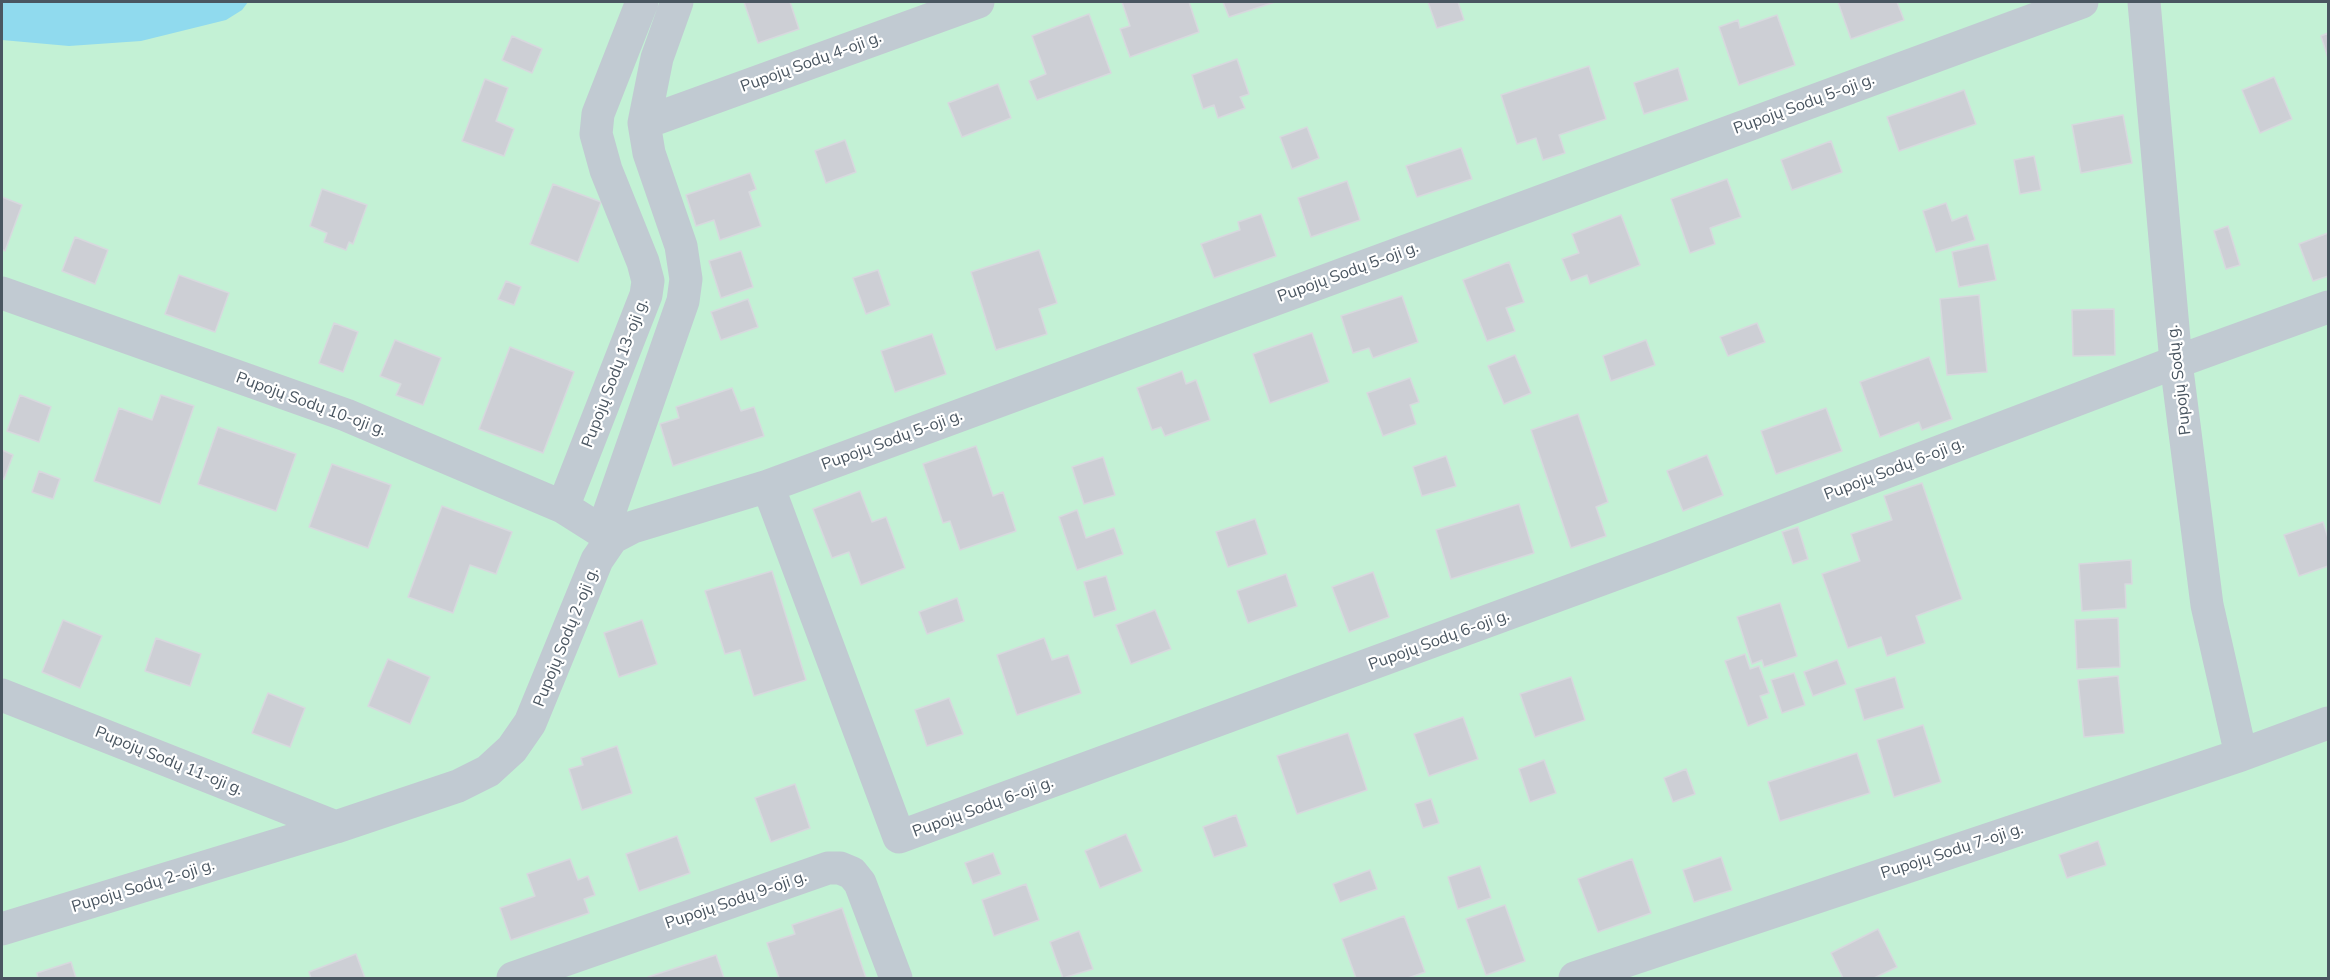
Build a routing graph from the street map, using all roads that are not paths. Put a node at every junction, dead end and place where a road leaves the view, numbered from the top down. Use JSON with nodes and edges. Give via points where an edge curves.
{"nodes":[{"id":1,"x":642,"y":2,"type":"edge"},
{"id":2,"x":677,"y":2,"type":"edge"},
{"id":3,"x":978,"y":2,"type":"edge"},
{"id":4,"x":2082,"y":2,"type":"edge"},
{"id":5,"x":2144,"y":2,"type":"edge"},
{"id":6,"x":644,"y":123,"type":"junction"},
{"id":7,"x":2,"y":293,"type":"edge"},
{"id":8,"x":2328,"y":307,"type":"edge"},
{"id":9,"x":2176,"y":362,"type":"junction"},
{"id":10,"x":768,"y":486,"type":"junction"},
{"id":11,"x":563,"y":507,"type":"junction"},
{"id":12,"x":612,"y":538,"type":"junction"},
{"id":13,"x":2,"y":695,"type":"edge"},
{"id":14,"x":2328,"y":723,"type":"edge"},
{"id":15,"x":2241,"y":755,"type":"junction"},
{"id":16,"x":336,"y":826,"type":"junction"},
{"id":17,"x":2,"y":929,"type":"edge"},
{"id":18,"x":513,"y":978,"type":"edge"},
{"id":19,"x":896,"y":978,"type":"edge"},
{"id":20,"x":1575,"y":978,"type":"edge"}],
"edges":[{"from":1,"to":11,"type":"street","name":"Pupojų Sodų 13-oji g.","via":[[598,114],[596,134],[606,170],[643,262],[648,280],[646,295]]},
{"from":2,"to":6,"type":"street","via":[[657,58]]},
{"from":3,"to":6,"type":"street","name":"Pupojų Sodų 4-oji g."},
{"from":4,"to":10,"type":"street","name":"Pupojų Sodų 5-oji g."},
{"from":5,"to":9,"type":"street","name":"Pupojų Sodų g."},
{"from":6,"to":12,"type":"street","via":[[649,153],[681,246],[686,279],[683,301],[609,513]]},
{"from":7,"to":11,"type":"street","name":"Pupojų Sodų 10-oji g.","via":[[346,415]]},
{"from":8,"to":9,"type":"street","name":"Pupojų Sodų 6-oji g."},
{"from":9,"to":10,"type":"street","name":"Pupojų Sodų 6-oji g.","via":[[1662,557],[899,837]]},
{"from":9,"to":15,"type":"street","name":"Pupojų Sodų g.","via":[[2207,605]]},
{"from":10,"to":12,"type":"street","name":"Pupojų Sodų 5-oji g.","via":[[633,527]]},
{"from":11,"to":12,"type":"street","name":"Pupojų Sodų 10-oji g."},
{"from":12,"to":16,"type":"street","name":"Pupojų Sodų 2-oji g.","via":[[597,560],[531,723],[512,749],[488,771],[458,786]]},
{"from":13,"to":16,"type":"street","name":"Pupojų Sodų 11-oji g."},
{"from":14,"to":15,"type":"street","name":"Pupojų Sodų 7-oji g."},
{"from":15,"to":20,"type":"street","name":"Pupojų Sodų 7-oji g."},
{"from":16,"to":17,"type":"street","name":"Pupojų Sodų 2-oji g."},
{"from":18,"to":19,"type":"street","name":"Pupojų Sodų 9-oji g.","via":[[828,868],[852,873],[860,883]]}]}
